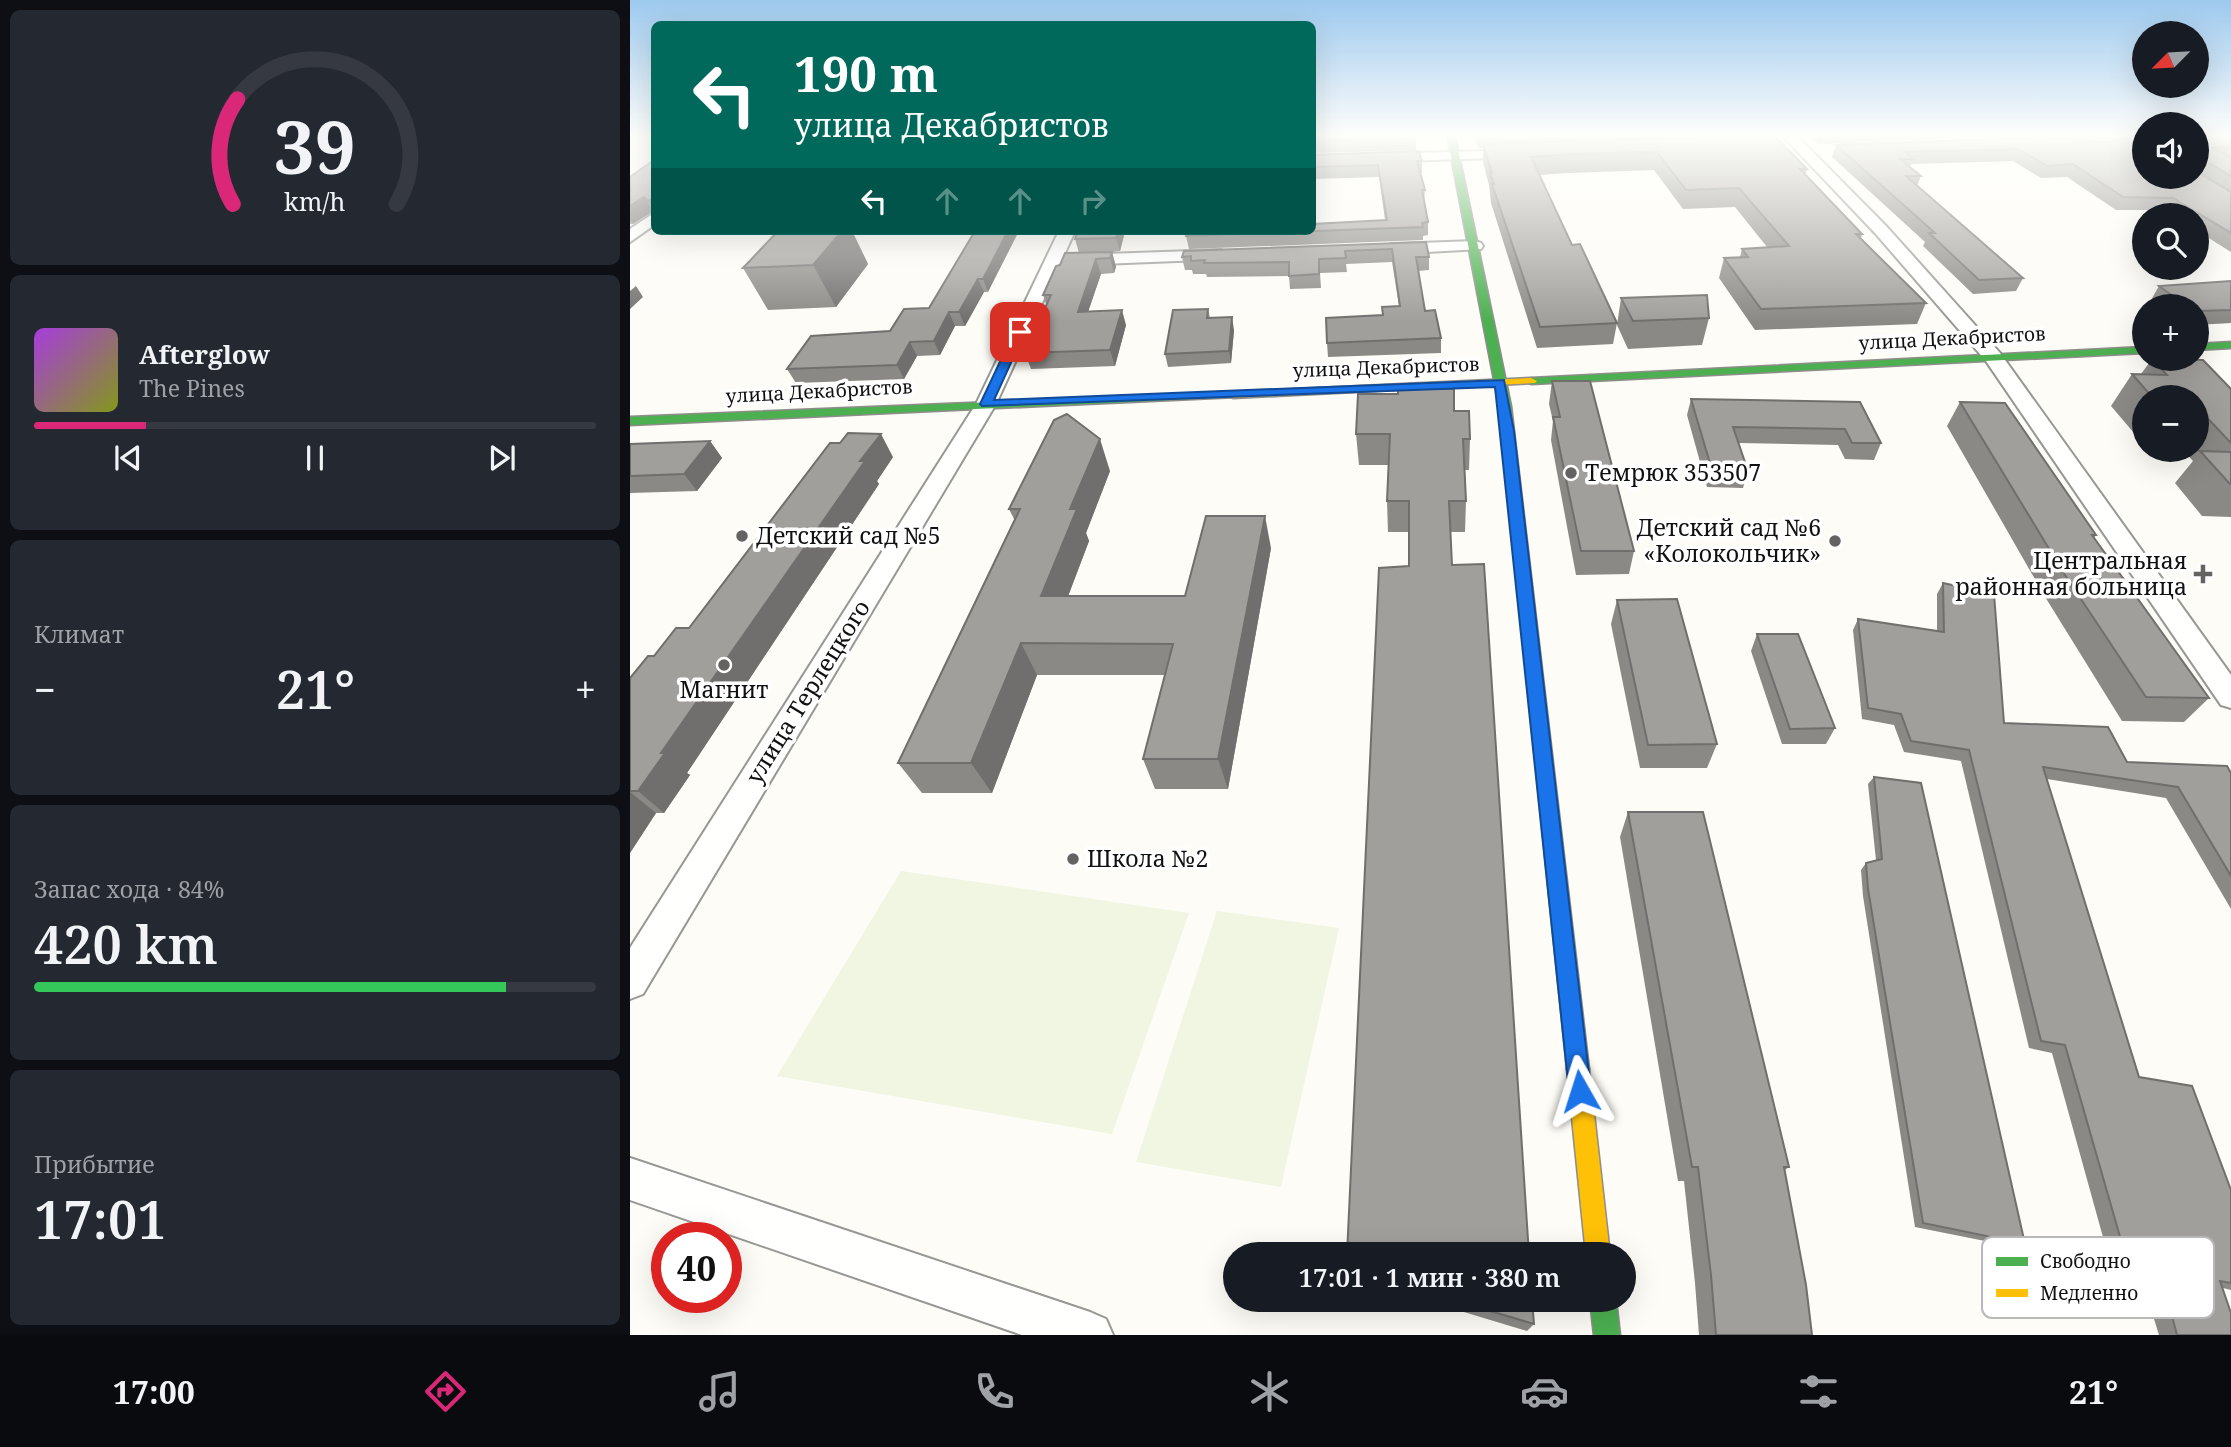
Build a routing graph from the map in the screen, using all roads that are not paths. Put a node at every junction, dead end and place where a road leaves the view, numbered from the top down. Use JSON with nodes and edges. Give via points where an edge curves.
{"nodes":[{"id":1,"x":1465,"y":197,"type":"edge"},
{"id":2,"x":1849,"y":197,"type":"edge"},
{"id":3,"x":651,"y":220,"type":"edge"},
{"id":4,"x":1065,"y":235,"type":"edge"},
{"id":5,"x":630,"y":237,"type":"edge"},
{"id":6,"x":1475,"y":246,"type":"junction"},
{"id":7,"x":1378,"y":249,"type":"edge"},
{"id":8,"x":1242,"y":254,"type":"edge"},
{"id":9,"x":1053,"y":261,"type":"junction"},
{"id":10,"x":2231,"y":345,"type":"edge"},
{"id":11,"x":2209,"y":346,"type":"edge"},
{"id":12,"x":2132,"y":351,"type":"edge"},
{"id":13,"x":1993,"y":357,"type":"junction"},
{"id":14,"x":1500,"y":383,"type":"junction"},
{"id":15,"x":986,"y":404,"type":"junction"},
{"id":16,"x":630,"y":421,"type":"edge"},
{"id":17,"x":2231,"y":697,"type":"edge"},
{"id":18,"x":630,"y":981,"type":"edge"},
{"id":19,"x":630,"y":1180,"type":"edge"},
{"id":20,"x":1597,"y":1242,"type":"edge"},
{"id":21,"x":1604,"y":1312,"type":"edge"},
{"id":22,"x":1090,"y":1335,"type":"edge"},
{"id":23,"x":1607,"y":1335,"type":"edge"}],
"edges":[{"from":1,"to":6,"type":"street"},
{"from":2,"to":13,"type":"street"},
{"from":3,"to":5,"type":"street"},
{"from":4,"to":9,"type":"street","name":"улица Терлецкого"},
{"from":6,"to":7,"type":"street"},
{"from":6,"to":14,"type":"street"},
{"from":8,"to":9,"type":"street"},
{"from":9,"to":15,"type":"street","name":"улица Терлецкого"},
{"from":10,"to":11,"type":"street"},
{"from":12,"to":13,"type":"street","name":"улица Декабристов"},
{"from":13,"to":14,"type":"street","name":"улица Декабристов"},
{"from":13,"to":17,"type":"street"},
{"from":14,"to":15,"type":"street","name":"улица Декабристов"},
{"from":14,"to":20,"type":"street"},
{"from":15,"to":16,"type":"street","name":"улица Декабристов"},
{"from":15,"to":18,"type":"street","name":"улица Терлецкого"},
{"from":19,"to":22,"type":"street"},
{"from":21,"to":23,"type":"street"}]}
